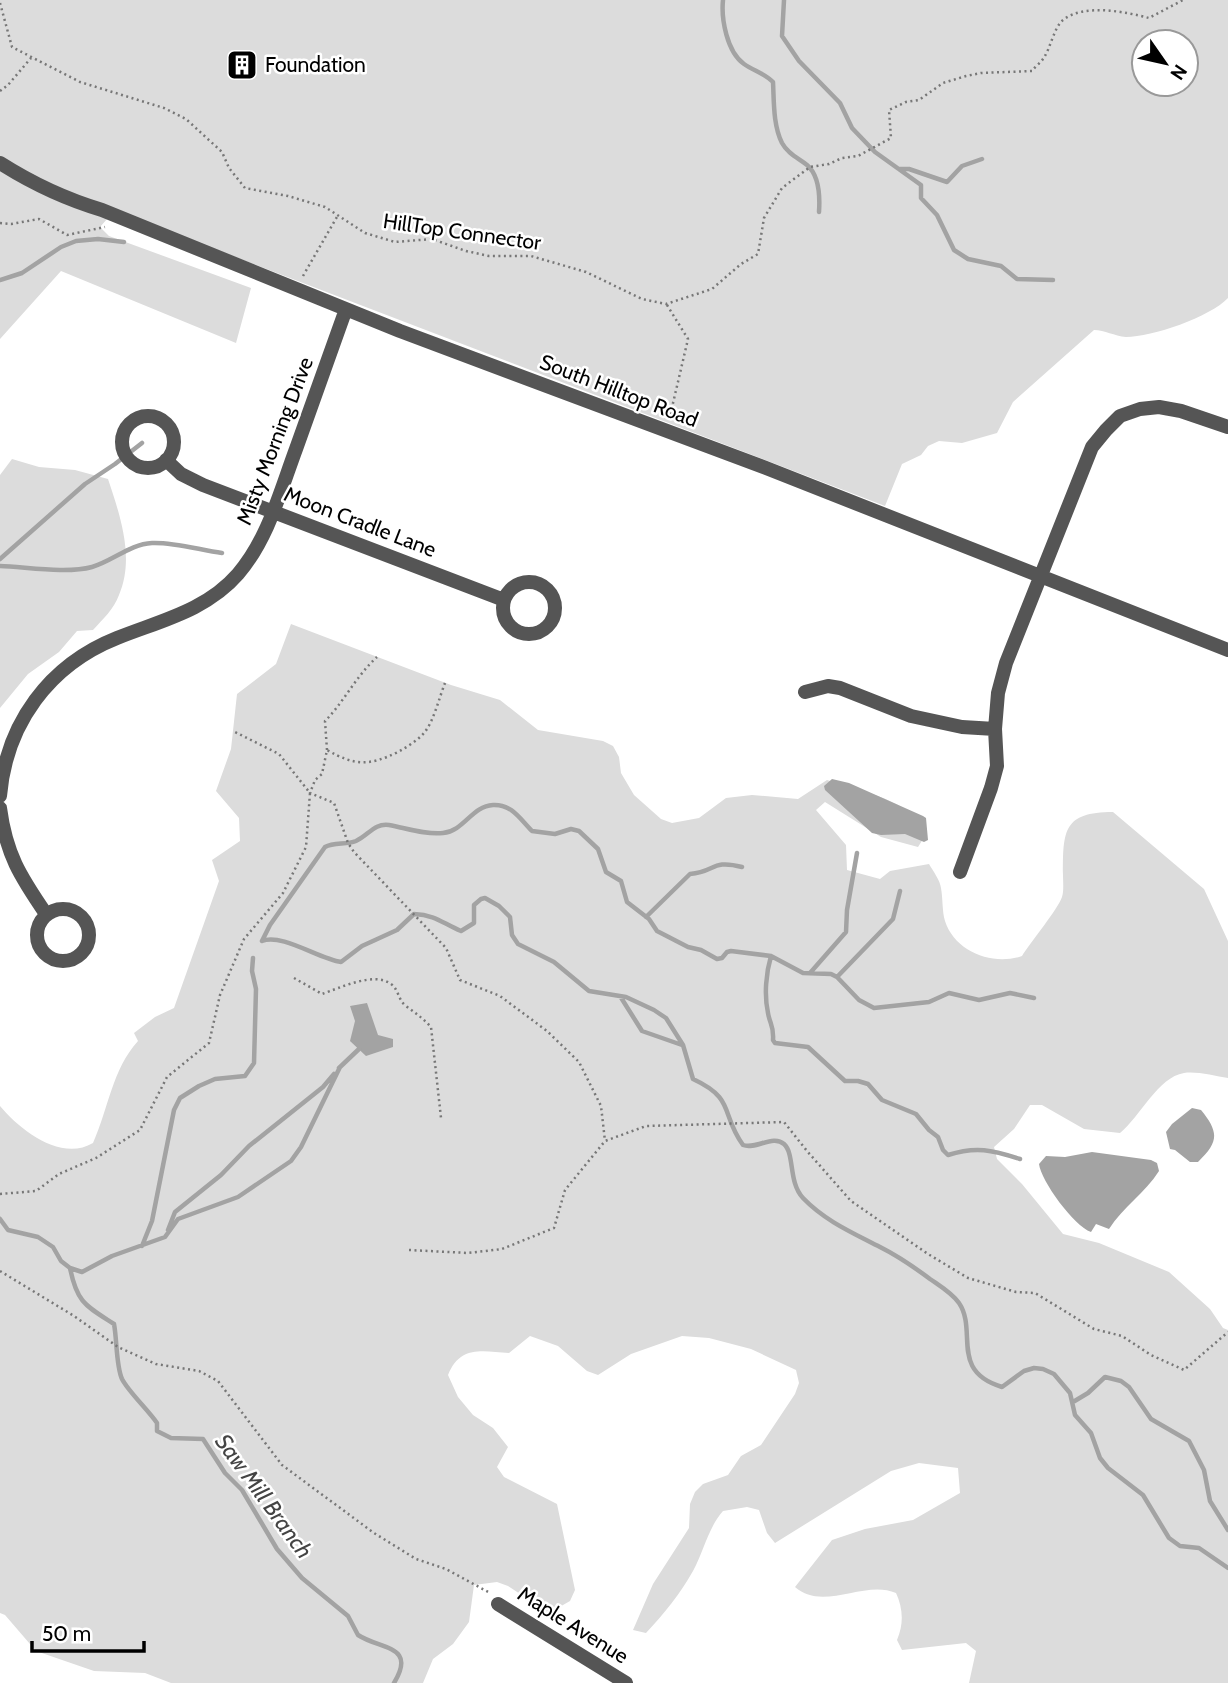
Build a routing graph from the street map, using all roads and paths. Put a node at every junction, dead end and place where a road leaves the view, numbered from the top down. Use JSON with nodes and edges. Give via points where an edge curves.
{"nodes":[{"id":1,"x":1183,"y":0,"type":"edge"},
{"id":2,"x":0,"y":3,"type":"edge"},
{"id":3,"x":31,"y":58,"type":"junction"},
{"id":4,"x":0,"y":91,"type":"edge"},
{"id":5,"x":0,"y":163,"type":"edge"},
{"id":6,"x":338,"y":215,"type":"junction"},
{"id":7,"x":0,"y":223,"type":"edge"},
{"id":8,"x":104,"y":227,"type":"dead end"},
{"id":9,"x":297,"y":289,"type":"junction"},
{"id":10,"x":666,"y":304,"type":"junction"},
{"id":11,"x":346,"y":309,"type":"junction"},
{"id":12,"x":1228,"y":427,"type":"edge"},
{"id":13,"x":671,"y":433,"type":"junction"},
{"id":14,"x":166,"y":460,"type":"dead end"},
{"id":15,"x":273,"y":512,"type":"junction"},
{"id":16,"x":1041,"y":577,"type":"junction"},
{"id":17,"x":504,"y":600,"type":"dead end"},
{"id":18,"x":1228,"y":650,"type":"edge"},
{"id":19,"x":377,"y":657,"type":"dead end"},
{"id":20,"x":445,"y":683,"type":"dead end"},
{"id":21,"x":805,"y":691,"type":"dead end"},
{"id":22,"x":995,"y":729,"type":"junction"},
{"id":23,"x":233,"y":732,"type":"dead end"},
{"id":24,"x":327,"y":750,"type":"junction"},
{"id":25,"x":310,"y":793,"type":"junction"},
{"id":26,"x":0,"y":796,"type":"edge"},
{"id":27,"x":0,"y":808,"type":"edge"},
{"id":28,"x":960,"y":872,"type":"dead end"},
{"id":29,"x":46,"y":914,"type":"dead end"},
{"id":30,"x":294,"y":978,"type":"dead end"},
{"id":31,"x":441,"y":1118,"type":"dead end"},
{"id":32,"x":605,"y":1141,"type":"junction"},
{"id":33,"x":0,"y":1194,"type":"edge"},
{"id":34,"x":409,"y":1250,"type":"dead end"},
{"id":35,"x":0,"y":1271,"type":"edge"},
{"id":36,"x":1228,"y":1332,"type":"edge"},
{"id":37,"x":495,"y":1599,"type":"joint"},
{"id":38,"x":626,"y":1683,"type":"edge"}],
"edges":[{"from":1,"to":10,"type":"path","via":[[1149,18],[1103,10],[1062,20],[1032,71],[966,76],[890,110],[891,138],[858,156],[810,167],[782,188],[764,218],[758,254],[712,289]]},
{"from":2,"to":3,"type":"path","name":"HillTop Connector","via":[[12,47]]},
{"from":3,"to":4,"type":"path"},
{"from":3,"to":6,"type":"path","name":"HillTop Connector","via":[[79,82],[186,119],[222,152],[245,188],[325,207]]},
{"from":5,"to":9,"type":"street","name":"South Hilltop Road","via":[[66,199]]},
{"from":6,"to":9,"type":"path"},
{"from":6,"to":10,"type":"path","name":"HillTop Connector","via":[[365,233],[395,242],[432,239],[489,256],[544,259],[586,272],[642,299]]},
{"from":7,"to":8,"type":"path","via":[[39,219],[67,235]]},
{"from":9,"to":11,"type":"street","name":"South Hilltop Road"},
{"from":10,"to":13,"type":"path","via":[[688,339],[669,420]]},
{"from":11,"to":13,"type":"street","name":"South Hilltop Road"},
{"from":11,"to":15,"type":"street","name":"Misty Morning Drive"},
{"from":12,"to":16,"type":"street","via":[[1158,407],[1120,416],[1092,447]]},
{"from":13,"to":16,"type":"street","name":"South Hilltop Road"},
{"from":14,"to":15,"type":"street","name":"Moon Cradle Lane","via":[[203,485]]},
{"from":15,"to":17,"type":"street","name":"Moon Cradle Lane"},
{"from":15,"to":26,"type":"street","name":"Misty Morning Drive","via":[[256,548],[217,593],[191,610],[114,639],[56,676],[28,709],[12,738],[2,769]]},
{"from":16,"to":18,"type":"street","name":"South Hilltop Road"},
{"from":16,"to":22,"type":"street","via":[[1006,663]]},
{"from":19,"to":24,"type":"path","via":[[325,722]]},
{"from":20,"to":24,"type":"path","via":[[426,731],[411,744],[380,761],[364,764]]},
{"from":21,"to":22,"type":"street","via":[[840,688],[911,716]]},
{"from":22,"to":28,"type":"street","via":[[997,766]]},
{"from":23,"to":25,"type":"path","via":[[279,754]]},
{"from":24,"to":25,"type":"path","via":[[322,774]]},
{"from":25,"to":32,"type":"path","via":[[334,803],[354,852],[446,948],[460,980],[500,996],[579,1062],[601,1106]]},
{"from":25,"to":33,"type":"path","via":[[306,847],[283,893],[244,939],[220,995],[209,1043],[167,1077],[141,1130],[36,1191]]},
{"from":27,"to":29,"type":"street","via":[[4,837],[20,876]]},
{"from":30,"to":31,"type":"path","via":[[322,994],[374,978],[389,982],[404,1005],[431,1027]]},
{"from":32,"to":34,"type":"path","via":[[565,1190],[554,1228],[502,1249],[468,1253]]},
{"from":32,"to":36,"type":"path","via":[[646,1126],[785,1122],[851,1201],[968,1278],[1035,1293],[1094,1329],[1122,1336],[1184,1370]]},
{"from":35,"to":37,"type":"path","via":[[118,1348],[156,1364],[199,1371],[218,1381],[282,1465],[374,1533]]},
{"from":37,"to":38,"type":"street","name":"Maple Avenue"}]}
